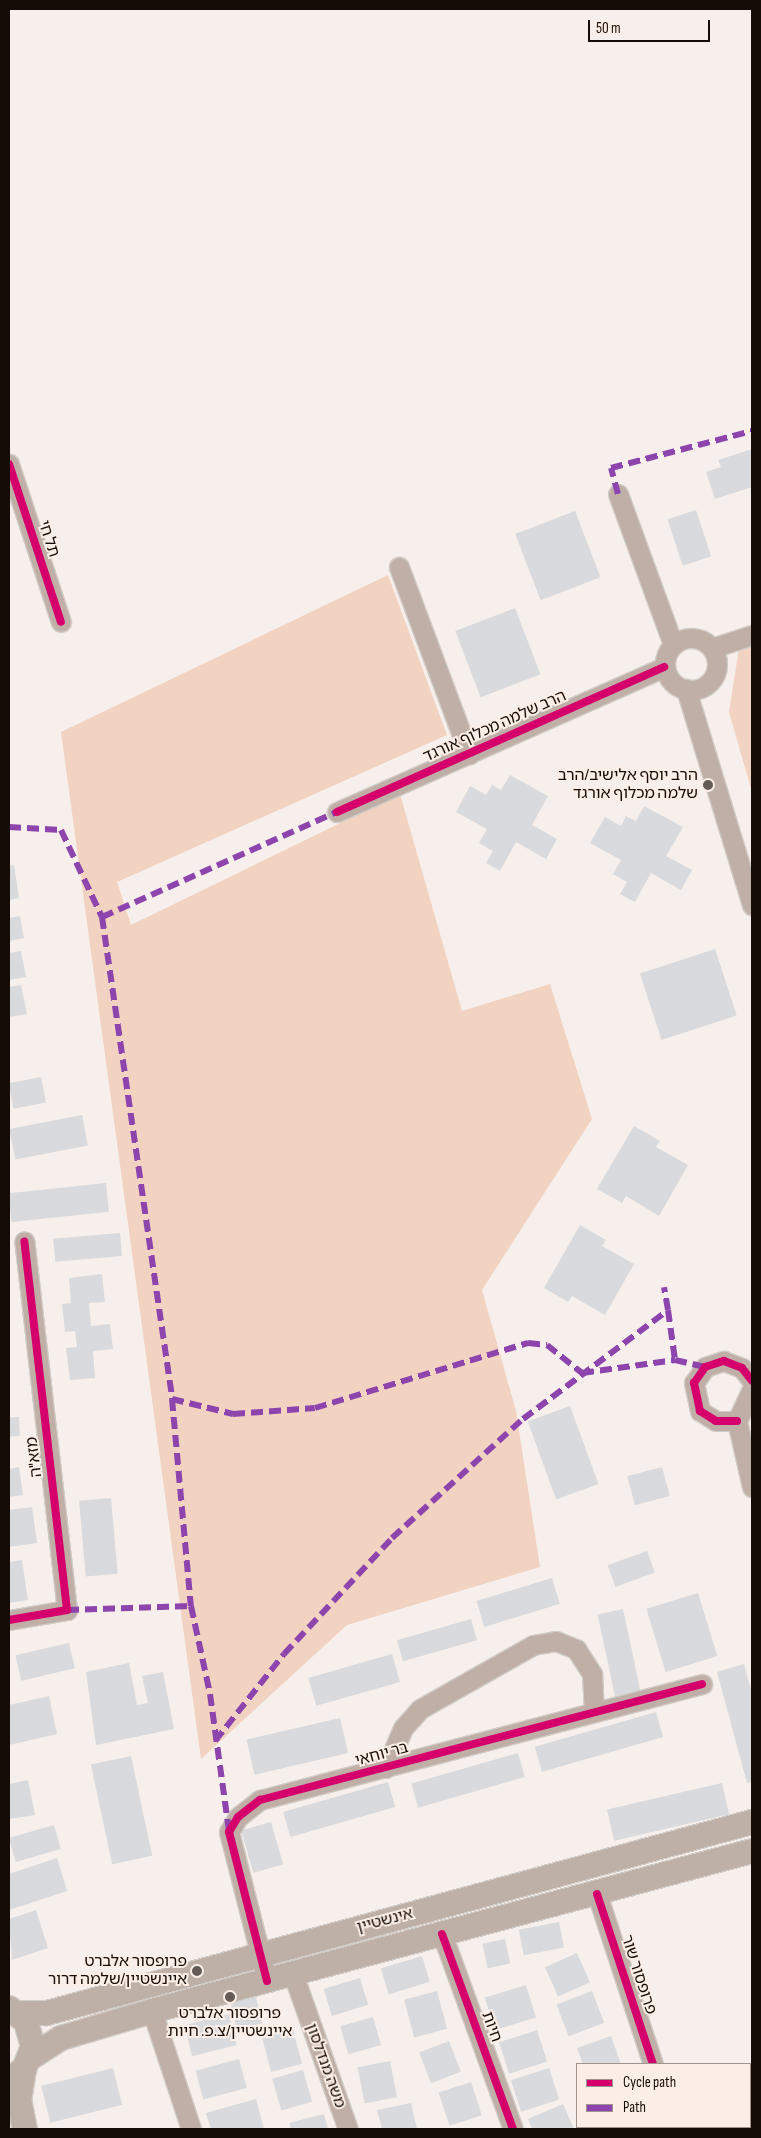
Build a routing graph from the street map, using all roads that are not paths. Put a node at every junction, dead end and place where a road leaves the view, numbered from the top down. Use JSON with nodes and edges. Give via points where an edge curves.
{"nodes":[{"id":1,"x":9,"y":464,"type":"edge"},
{"id":2,"x":618,"y":494,"type":"dead end"},
{"id":3,"x":399,"y":566,"type":"dead end"},
{"id":4,"x":61,"y":622,"type":"dead end"},
{"id":5,"x":752,"y":635,"type":"edge"},
{"id":6,"x":673,"y":644,"type":"junction"},
{"id":7,"x":712,"y":648,"type":"junction"},
{"id":8,"x":664,"y":667,"type":"junction"},
{"id":9,"x":686,"y":689,"type":"junction"},
{"id":10,"x":469,"y":754,"type":"junction"},
{"id":11,"x":337,"y":812,"type":"dead end"},
{"id":12,"x":752,"y":905,"type":"edge"},
{"id":13,"x":24,"y":1241,"type":"dead end"},
{"id":14,"x":752,"y":1381,"type":"edge"},
{"id":15,"x":752,"y":1389,"type":"edge"},
{"id":16,"x":737,"y":1420,"type":"junction"},
{"id":17,"x":752,"y":1487,"type":"edge"},
{"id":18,"x":9,"y":1620,"type":"edge"},
{"id":19,"x":702,"y":1684,"type":"dead end"},
{"id":20,"x":594,"y":1711,"type":"junction"},
{"id":21,"x":386,"y":1768,"type":"junction"},
{"id":22,"x":752,"y":1822,"type":"edge"},
{"id":23,"x":752,"y":1850,"type":"edge"},
{"id":24,"x":597,"y":1894,"type":"junction"},
{"id":25,"x":442,"y":1934,"type":"junction"},
{"id":26,"x":260,"y":1955,"type":"junction"},
{"id":27,"x":293,"y":1974,"type":"junction"},
{"id":28,"x":267,"y":1981,"type":"junction"},
{"id":29,"x":13,"y":2011,"type":"edge"},
{"id":30,"x":152,"y":2011,"type":"junction"},
{"id":31,"x":653,"y":2063,"type":"edge"},
{"id":32,"x":21,"y":2069,"type":"edge"},
{"id":33,"x":25,"y":2129,"type":"edge"},
{"id":34,"x":191,"y":2129,"type":"edge"},
{"id":35,"x":348,"y":2129,"type":"edge"},
{"id":36,"x":513,"y":2129,"type":"edge"}],
"edges":[{"from":1,"to":4,"type":"street","name":"תל חי"},
{"from":2,"to":6,"type":"street"},
{"from":3,"to":10,"type":"street"},
{"from":5,"to":7,"type":"street"},
{"from":6,"to":7,"type":"street","via":[[698,638]]},
{"from":6,"to":8,"type":"street"},
{"from":7,"to":9,"type":"street","via":[[717,665],[710,682]]},
{"from":8,"to":9,"type":"street","via":[[671,682]]},
{"from":8,"to":10,"type":"street","name":"הרב שלמה מכלוף אורגד"},
{"from":9,"to":12,"type":"street"},
{"from":10,"to":11,"type":"street","name":"הרב שלמה מכלוף אורגד"},
{"from":13,"to":18,"type":"street","name":"מזא\"ה","via":[[67,1610]]},
{"from":14,"to":16,"type":"street","via":[[742,1368],[724,1361],[705,1367],[694,1384],[700,1411],[716,1420]]},
{"from":15,"to":16,"type":"street"},
{"from":16,"to":17,"type":"street"},
{"from":19,"to":20,"type":"street","name":"בר יוחאי"},
{"from":20,"to":21,"type":"street","name":"בר יוחאי"},
{"from":20,"to":21,"type":"street","name":"בר יוחאי","via":[[592,1674],[576,1649],[556,1640],[533,1645],[420,1709],[403,1728]]},
{"from":21,"to":26,"type":"street","name":"בר יוחאי","via":[[260,1800],[238,1817],[229,1832]]},
{"from":22,"to":26,"type":"main road","name":"אינשטיין"},
{"from":23,"to":24,"type":"main road","name":"אינשטיין"},
{"from":24,"to":25,"type":"main road","name":"אינשטיין"},
{"from":24,"to":31,"type":"street","name":"פרופסור שור"},
{"from":25,"to":27,"type":"main road","name":"אינשטיין"},
{"from":25,"to":36,"type":"street","name":"חיות"},
{"from":26,"to":28,"type":"street","name":"בר יוחאי"},
{"from":26,"to":29,"type":"main road","name":"אינשטיין","via":[[47,2013]]},
{"from":27,"to":28,"type":"main road","name":"אינשטיין"},
{"from":27,"to":35,"type":"street","name":"משה מנדלסון"},
{"from":28,"to":30,"type":"main road","name":"אינשטיין"},
{"from":29,"to":32,"type":"main road","via":[[31,2034]]},
{"from":30,"to":32,"type":"main road","name":"אינשטיין","via":[[61,2038]]},
{"from":30,"to":34,"type":"street"},
{"from":32,"to":33,"type":"main road","via":[[19,2099]]}]}
